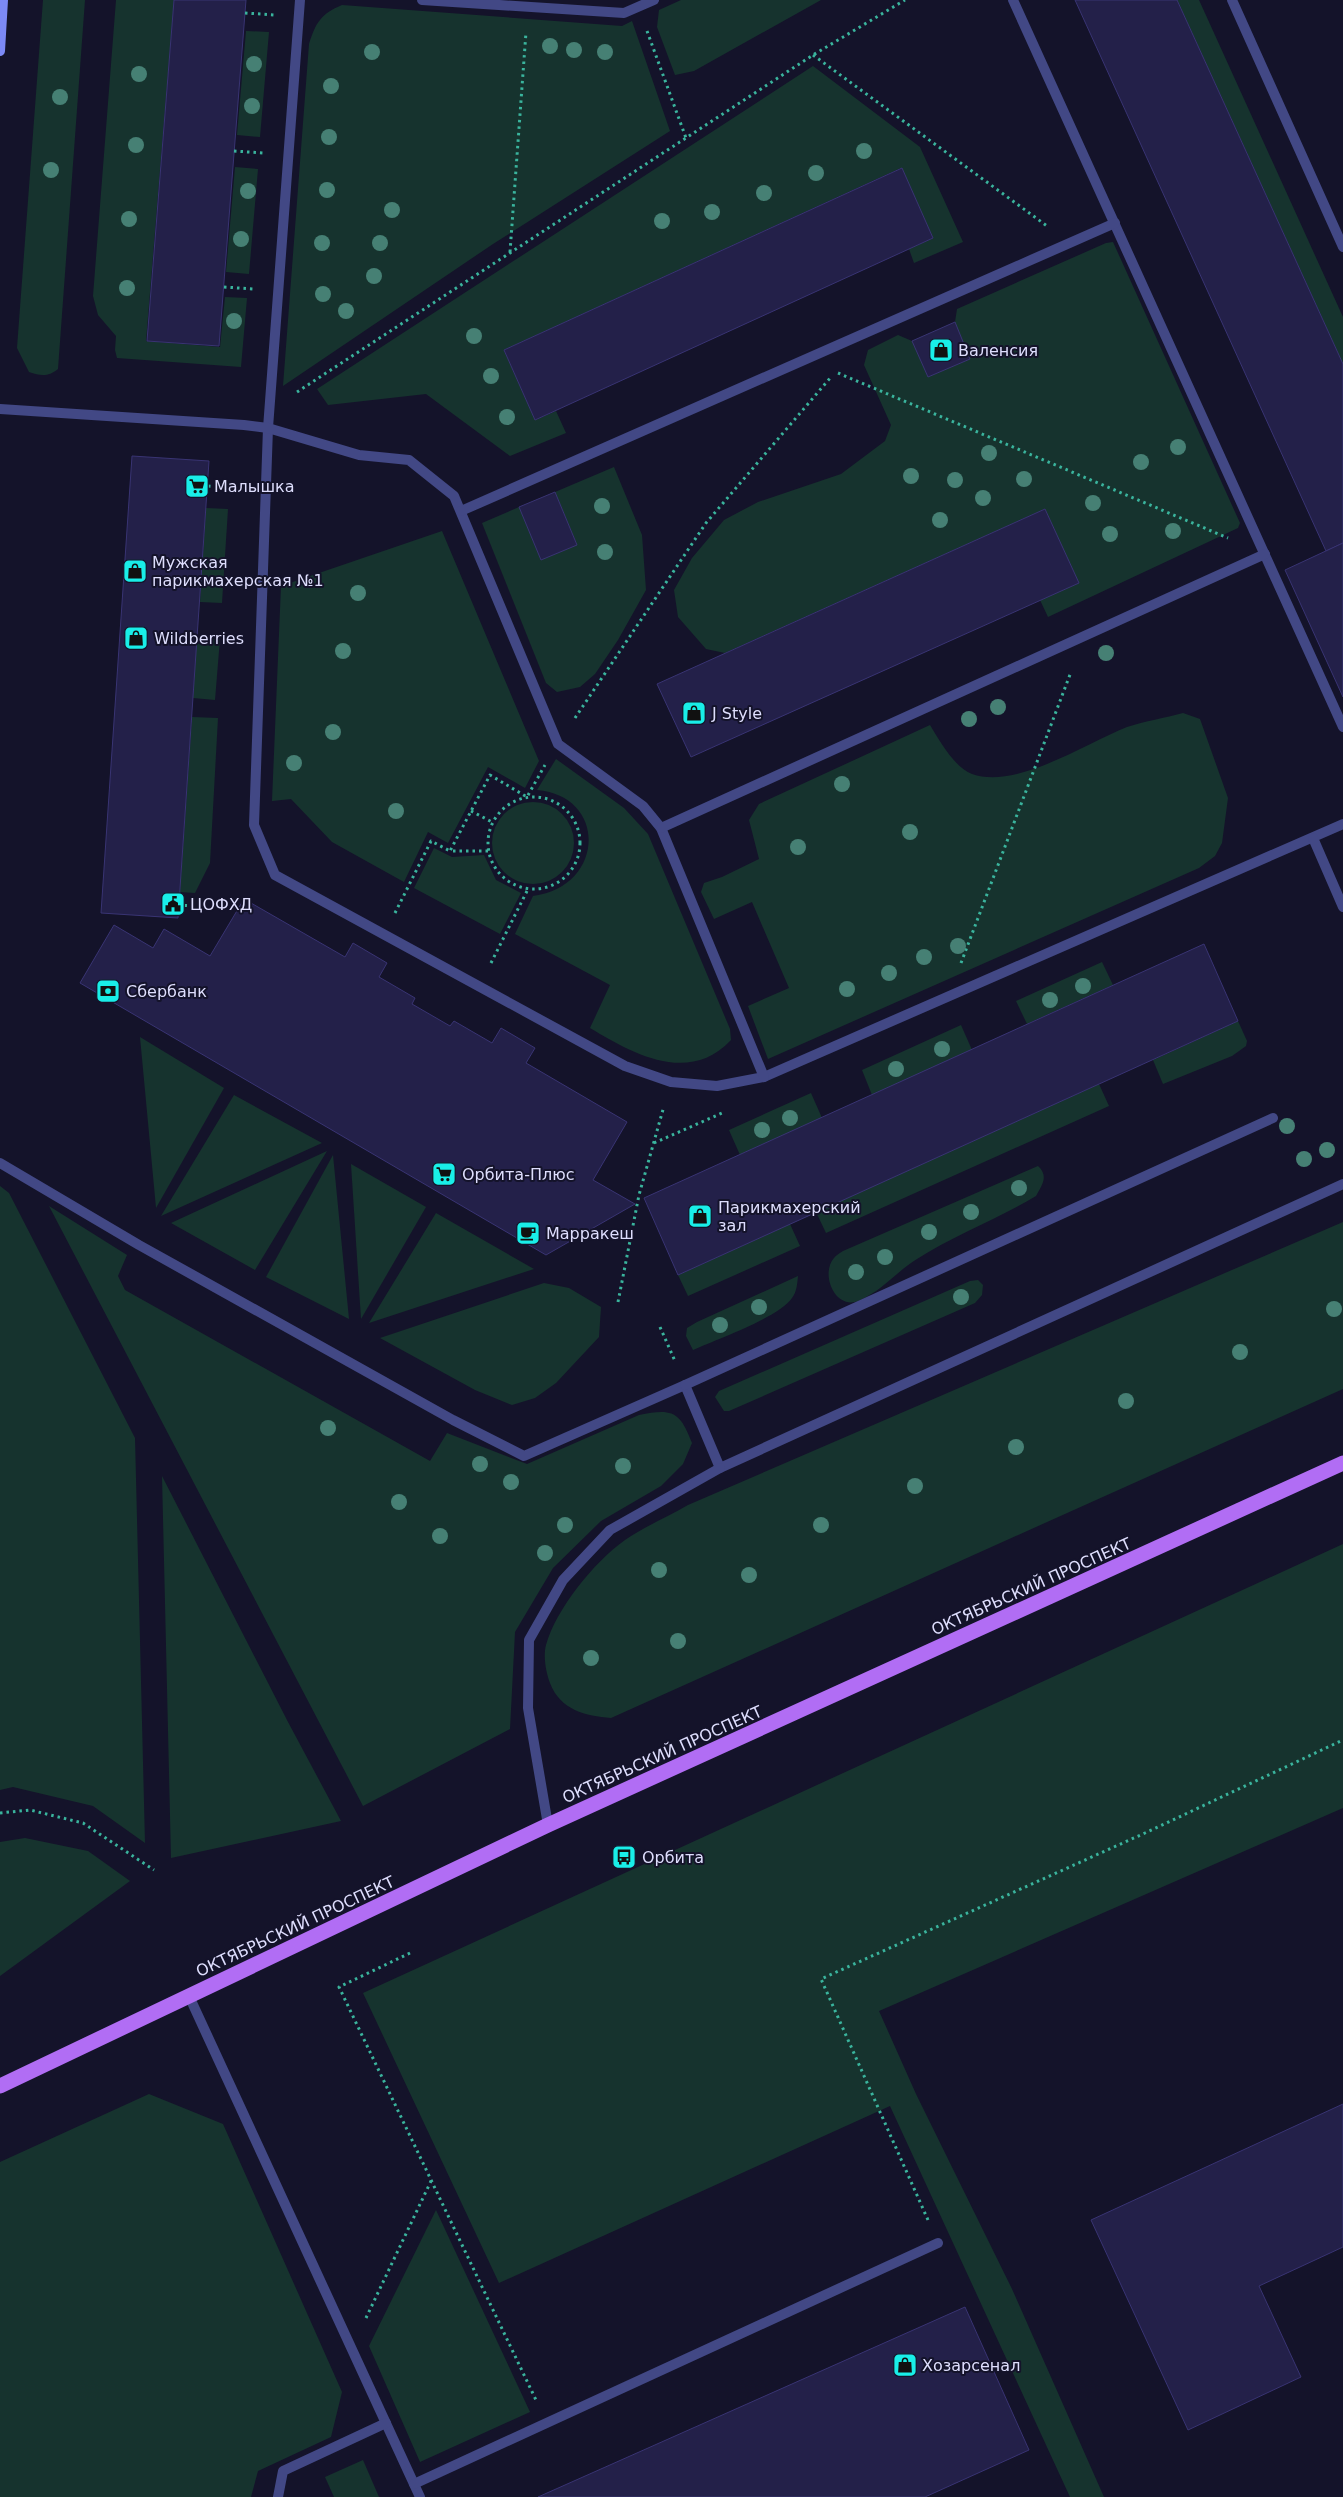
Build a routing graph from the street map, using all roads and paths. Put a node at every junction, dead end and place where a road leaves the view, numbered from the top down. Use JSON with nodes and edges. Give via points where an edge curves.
{"nodes":[{"id":1,"x":3,"y":0,"type":"edge"},
{"id":2,"x":300,"y":0,"type":"edge"},
{"id":3,"x":422,"y":0,"type":"edge"},
{"id":4,"x":654,"y":0,"type":"edge"},
{"id":5,"x":905,"y":0,"type":"edge"},
{"id":6,"x":1013,"y":0,"type":"edge"},
{"id":7,"x":1232,"y":0,"type":"edge"},
{"id":8,"x":528,"y":7,"type":"junction"},
{"id":9,"x":638,"y":7,"type":"junction"},
{"id":10,"x":278,"y":8,"type":"dead end"},
{"id":11,"x":245,"y":13,"type":"dead end"},
{"id":12,"x":0,"y":51,"type":"edge"},
{"id":13,"x":812,"y":55,"type":"junction"},
{"id":14,"x":686,"y":138,"type":"junction"},
{"id":15,"x":234,"y":151,"type":"dead end"},
{"id":16,"x":266,"y":153,"type":"dead end"},
{"id":17,"x":1115,"y":223,"type":"junction"},
{"id":18,"x":1069,"y":242,"type":"junction"},
{"id":19,"x":1343,"y":247,"type":"edge"},
{"id":20,"x":510,"y":253,"type":"junction"},
{"id":21,"x":256,"y":280,"type":"dead end"},
{"id":22,"x":224,"y":287,"type":"dead end"},
{"id":23,"x":842,"y":365,"type":"dead end"},
{"id":24,"x":836,"y":372,"type":"junction"},
{"id":25,"x":0,"y":409,"type":"edge"},
{"id":26,"x":269,"y":410,"type":"junction"},
{"id":27,"x":268,"y":428,"type":"junction"},
{"id":28,"x":208,"y":486,"type":"dead end"},
{"id":29,"x":230,"y":488,"type":"dead end"},
{"id":30,"x":461,"y":511,"type":"junction"},
{"id":31,"x":1265,"y":554,"type":"junction"},
{"id":32,"x":1085,"y":636,"type":"junction"},
{"id":33,"x":1343,"y":727,"type":"edge"},
{"id":34,"x":558,"y":744,"type":"junction"},
{"id":35,"x":526,"y":796,"type":"junction"},
{"id":36,"x":471,"y":811,"type":"junction"},
{"id":37,"x":492,"y":822,"type":"junction"},
{"id":38,"x":1343,"y":824,"type":"edge"},
{"id":39,"x":661,"y":828,"type":"junction"},
{"id":40,"x":1312,"y":838,"type":"junction"},
{"id":41,"x":450,"y":851,"type":"junction"},
{"id":42,"x":488,"y":851,"type":"junction"},
{"id":43,"x":528,"y":890,"type":"junction"},
{"id":44,"x":178,"y":905,"type":"dead end"},
{"id":45,"x":207,"y":907,"type":"dead end"},
{"id":46,"x":1343,"y":907,"type":"edge"},
{"id":47,"x":384,"y":936,"type":"junction"},
{"id":48,"x":478,"y":988,"type":"junction"},
{"id":49,"x":949,"y":996,"type":"junction"},
{"id":50,"x":764,"y":1077,"type":"junction"},
{"id":51,"x":671,"y":1082,"type":"junction"},
{"id":52,"x":1273,"y":1118,"type":"dead end"},
{"id":53,"x":0,"y":1162,"type":"edge"},
{"id":54,"x":1343,"y":1184,"type":"edge"},
{"id":55,"x":618,"y":1302,"type":"dead end"},
{"id":56,"x":660,"y":1328,"type":"dead end"},
{"id":57,"x":685,"y":1385,"type":"junction"},
{"id":58,"x":1343,"y":1463,"type":"edge"},
{"id":59,"x":720,"y":1468,"type":"junction"},
{"id":60,"x":1343,"y":1740,"type":"edge"},
{"id":61,"x":0,"y":1813,"type":"edge"},
{"id":62,"x":548,"y":1825,"type":"junction"},
{"id":63,"x":154,"y":1870,"type":"dead end"},
{"id":64,"x":410,"y":1953,"type":"dead end"},
{"id":65,"x":188,"y":1996,"type":"junction"},
{"id":66,"x":0,"y":2086,"type":"edge"},
{"id":67,"x":431,"y":2180,"type":"junction"},
{"id":68,"x":938,"y":2243,"type":"joint"},
{"id":69,"x":352,"y":2348,"type":"junction"},
{"id":70,"x":386,"y":2423,"type":"junction"},
{"id":71,"x":548,"y":2423,"type":"junction"},
{"id":72,"x":414,"y":2484,"type":"junction"},
{"id":73,"x":278,"y":2497,"type":"edge"},
{"id":74,"x":420,"y":2497,"type":"edge"}],
"edges":[{"from":1,"to":12,"type":"street"},
{"from":2,"to":26,"type":"lane"},
{"from":3,"to":8,"type":"lane"},
{"from":4,"to":9,"type":"lane"},
{"from":5,"to":13,"type":"path"},
{"from":6,"to":17,"type":"lane"},
{"from":7,"to":19,"type":"lane"},
{"from":8,"to":9,"type":"lane","via":[[624,13]]},
{"from":8,"to":20,"type":"path"},
{"from":9,"to":14,"type":"path"},
{"from":10,"to":11,"type":"path","via":[[277,16]]},
{"from":13,"to":14,"type":"path"},
{"from":13,"to":18,"type":"path"},
{"from":14,"to":20,"type":"path"},
{"from":15,"to":16,"type":"path"},
{"from":17,"to":18,"type":"lane"},
{"from":17,"to":31,"type":"lane"},
{"from":18,"to":30,"type":"lane"},
{"from":20,"to":26,"type":"path"},
{"from":21,"to":22,"type":"path","via":[[256,290]]},
{"from":23,"to":24,"type":"path"},
{"from":24,"to":31,"type":"path"},
{"from":24,"to":34,"type":"path","via":[[706,523]]},
{"from":25,"to":27,"type":"lane"},
{"from":26,"to":27,"type":"lane"},
{"from":27,"to":30,"type":"lane","via":[[359,455],[409,460],[454,496]]},
{"from":27,"to":47,"type":"lane","via":[[254,825],[275,875]]},
{"from":28,"to":29,"type":"path"},
{"from":30,"to":34,"type":"lane"},
{"from":31,"to":32,"type":"lane"},
{"from":31,"to":33,"type":"lane"},
{"from":32,"to":39,"type":"lane"},
{"from":32,"to":49,"type":"path"},
{"from":34,"to":35,"type":"path"},
{"from":34,"to":39,"type":"lane","via":[[643,806]]},
{"from":35,"to":36,"type":"path","via":[[490,775]]},
{"from":35,"to":37,"type":"path","via":[[507,805]]},
{"from":35,"to":43,"type":"path","via":[[542,796],[567,810],[576,822],[580,836],[580,850],[567,875],[556,884]]},
{"from":36,"to":37,"type":"path"},
{"from":36,"to":41,"type":"path"},
{"from":37,"to":42,"type":"path","via":[[487,836]]},
{"from":38,"to":40,"type":"lane"},
{"from":39,"to":50,"type":"lane"},
{"from":40,"to":46,"type":"lane"},
{"from":40,"to":49,"type":"lane"},
{"from":41,"to":42,"type":"path"},
{"from":41,"to":47,"type":"path","via":[[431,841]]},
{"from":42,"to":43,"type":"path","via":[[492,865],[502,877]]},
{"from":43,"to":48,"type":"path"},
{"from":44,"to":45,"type":"path"},
{"from":47,"to":48,"type":"lane"},
{"from":48,"to":51,"type":"lane","via":[[625,1066]]},
{"from":49,"to":50,"type":"lane"},
{"from":50,"to":51,"type":"lane","via":[[717,1086]]},
{"from":51,"to":55,"type":"path","via":[[639,1195]]},
{"from":52,"to":57,"type":"lane"},
{"from":53,"to":57,"type":"lane","via":[[139,1245],[453,1420],[524,1456]]},
{"from":54,"to":59,"type":"lane"},
{"from":56,"to":57,"type":"path"},
{"from":57,"to":59,"type":"lane"},
{"from":58,"to":62,"type":"main road","name":"ОКТЯБРЬСКИЙ ПРОСПЕКТ"},
{"from":59,"to":62,"type":"lane","via":[[610,1530],[563,1580],[529,1640],[528,1708]]},
{"from":60,"to":68,"type":"path","via":[[821,1979]]},
{"from":61,"to":63,"type":"path","via":[[30,1810],[83,1823]]},
{"from":62,"to":65,"type":"main road","name":"ОКТЯБРЬСКИЙ ПРОСПЕКТ"},
{"from":64,"to":67,"type":"path","via":[[339,1987]]},
{"from":65,"to":66,"type":"main road","name":"ОКТЯБРЬСКИЙ ПРОСПЕКТ"},
{"from":65,"to":69,"type":"lane"},
{"from":67,"to":69,"type":"path"},
{"from":67,"to":71,"type":"path"},
{"from":68,"to":71,"type":"lane"},
{"from":69,"to":70,"type":"lane"},
{"from":70,"to":72,"type":"lane"},
{"from":70,"to":73,"type":"lane","via":[[283,2471]]},
{"from":71,"to":72,"type":"lane"},
{"from":72,"to":74,"type":"lane"}]}
